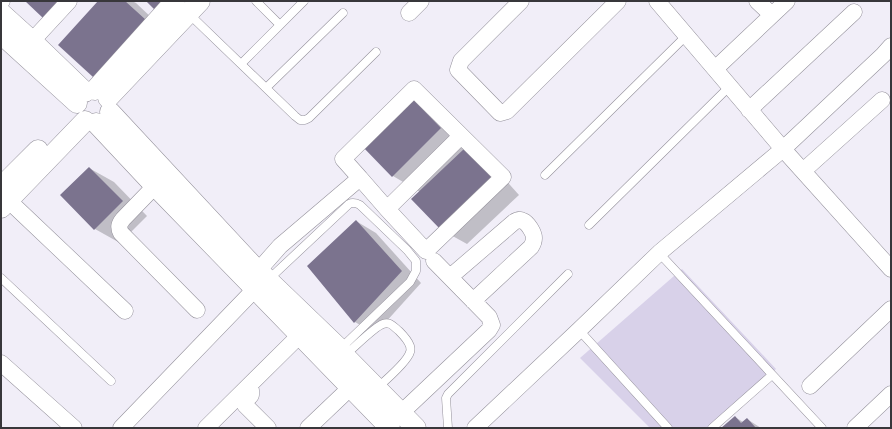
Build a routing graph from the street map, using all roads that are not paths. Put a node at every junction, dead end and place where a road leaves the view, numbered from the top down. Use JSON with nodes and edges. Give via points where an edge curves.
{"nodes":[{"id":1,"x":69,"y":1,"type":"edge"},
{"id":2,"x":256,"y":1,"type":"edge"},
{"id":3,"x":304,"y":1,"type":"edge"},
{"id":4,"x":421,"y":1,"type":"edge"},
{"id":5,"x":521,"y":1,"type":"edge"},
{"id":6,"x":618,"y":1,"type":"edge"},
{"id":7,"x":657,"y":1,"type":"edge"},
{"id":8,"x":757,"y":1,"type":"edge"},
{"id":9,"x":787,"y":1,"type":"edge"},
{"id":10,"x":188,"y":5,"type":"edge"},
{"id":11,"x":854,"y":12,"type":"dead end"},
{"id":12,"x":1,"y":13,"type":"edge"},
{"id":13,"x":343,"y":13,"type":"dead end"},
{"id":14,"x":409,"y":13,"type":"dead end"},
{"id":15,"x":772,"y":15,"type":"junction"},
{"id":16,"x":280,"y":25,"type":"junction"},
{"id":17,"x":1,"y":34,"type":"edge"},
{"id":18,"x":686,"y":36,"type":"junction"},
{"id":19,"x":32,"y":41,"type":"junction"},
{"id":20,"x":891,"y":46,"type":"edge"},
{"id":21,"x":376,"y":52,"type":"dead end"},
{"id":22,"x":241,"y":64,"type":"junction"},
{"id":23,"x":715,"y":69,"type":"junction"},
{"id":24,"x":730,"y":86,"type":"junction"},
{"id":25,"x":266,"y":88,"type":"junction"},
{"id":26,"x":882,"y":100,"type":"dead end"},
{"id":27,"x":92,"y":106,"type":"junction"},
{"id":28,"x":750,"y":110,"type":"junction"},
{"id":29,"x":461,"y":136,"type":"junction"},
{"id":30,"x":783,"y":149,"type":"junction"},
{"id":31,"x":803,"y":170,"type":"junction"},
{"id":32,"x":545,"y":175,"type":"dead end"},
{"id":33,"x":360,"y":178,"type":"junction"},
{"id":34,"x":155,"y":186,"type":"junction"},
{"id":35,"x":3,"y":198,"type":"edge"},
{"id":36,"x":387,"y":209,"type":"junction"},
{"id":37,"x":590,"y":225,"type":"dead end"},
{"id":38,"x":659,"y":253,"type":"junction"},
{"id":39,"x":434,"y":261,"type":"dead end"},
{"id":40,"x":891,"y":269,"type":"edge"},
{"id":41,"x":568,"y":274,"type":"dead end"},
{"id":42,"x":450,"y":277,"type":"junction"},
{"id":43,"x":1,"y":278,"type":"edge"},
{"id":44,"x":260,"y":280,"type":"junction"},
{"id":45,"x":473,"y":301,"type":"junction"},
{"id":46,"x":891,"y":309,"type":"edge"},
{"id":47,"x":197,"y":310,"type":"dead end"},
{"id":48,"x":126,"y":311,"type":"dead end"},
{"id":49,"x":579,"y":330,"type":"junction"},
{"id":50,"x":300,"y":336,"type":"junction"},
{"id":51,"x":342,"y":353,"type":"junction"},
{"id":52,"x":1,"y":363,"type":"edge"},
{"id":53,"x":772,"y":375,"type":"junction"},
{"id":54,"x":111,"y":381,"type":"dead end"},
{"id":55,"x":810,"y":386,"type":"dead end"},
{"id":56,"x":248,"y":387,"type":"junction"},
{"id":57,"x":350,"y":388,"type":"junction"},
{"id":58,"x":377,"y":388,"type":"junction"},
{"id":59,"x":891,"y":394,"type":"edge"},
{"id":60,"x":388,"y":423,"type":"edge"},
{"id":61,"x":74,"y":428,"type":"edge"},
{"id":62,"x":121,"y":428,"type":"edge"},
{"id":63,"x":206,"y":428,"type":"edge"},
{"id":64,"x":268,"y":428,"type":"edge"},
{"id":65,"x":308,"y":428,"type":"edge"},
{"id":66,"x":416,"y":428,"type":"edge"},
{"id":67,"x":448,"y":428,"type":"edge"},
{"id":68,"x":475,"y":428,"type":"edge"},
{"id":69,"x":668,"y":428,"type":"edge"},
{"id":70,"x":712,"y":428,"type":"edge"},
{"id":71,"x":822,"y":428,"type":"edge"},
{"id":72,"x":856,"y":428,"type":"edge"}],
"edges":[{"from":1,"to":19,"type":"street"},
{"from":2,"to":16,"type":"lane"},
{"from":3,"to":16,"type":"lane"},
{"from":4,"to":14,"type":"street"},
{"from":5,"to":6,"type":"street","via":[[461,61],[458,70],[500,113],[507,111]]},
{"from":7,"to":18,"type":"street"},
{"from":8,"to":15,"type":"street"},
{"from":9,"to":15,"type":"street"},
{"from":10,"to":22,"type":"lane"},
{"from":10,"to":27,"type":"street"},
{"from":11,"to":28,"type":"street"},
{"from":12,"to":19,"type":"street"},
{"from":13,"to":25,"type":"lane"},
{"from":15,"to":23,"type":"street"},
{"from":16,"to":22,"type":"lane"},
{"from":17,"to":27,"type":"street"},
{"from":18,"to":23,"type":"street"},
{"from":18,"to":32,"type":"lane"},
{"from":19,"to":27,"type":"street"},
{"from":20,"to":30,"type":"street"},
{"from":21,"to":25,"type":"lane","via":[[305,120],[295,116]]},
{"from":22,"to":25,"type":"lane"},
{"from":23,"to":24,"type":"street"},
{"from":24,"to":28,"type":"street"},
{"from":24,"to":37,"type":"lane"},
{"from":26,"to":31,"type":"street"},
{"from":27,"to":34,"type":"street"},
{"from":27,"to":35,"type":"street"},
{"from":27,"to":44,"type":"street"},
{"from":28,"to":30,"type":"street"},
{"from":29,"to":33,"type":"street","via":[[414,89],[343,159]]},
{"from":29,"to":36,"type":"street"},
{"from":29,"to":36,"type":"street","via":[[503,177],[426,251]]},
{"from":30,"to":31,"type":"street"},
{"from":30,"to":38,"type":"street"},
{"from":31,"to":40,"type":"street"},
{"from":33,"to":36,"type":"street"},
{"from":33,"to":44,"type":"street","via":[[280,246]]},
{"from":34,"to":44,"type":"street"},
{"from":34,"to":47,"type":"street","via":[[123,219],[119,228]]},
{"from":35,"to":48,"type":"street"},
{"from":38,"to":49,"type":"street"},
{"from":38,"to":53,"type":"lane"},
{"from":39,"to":42,"type":"street"},
{"from":41,"to":67,"type":"lane","via":[[448,394]]},
{"from":42,"to":45,"type":"street"},
{"from":42,"to":45,"type":"street","via":[[514,222],[524,221],[532,231],[534,243]]},
{"from":43,"to":54,"type":"lane"},
{"from":44,"to":50,"type":"street"},
{"from":44,"to":51,"type":"street"},
{"from":44,"to":51,"type":"lane","via":[[349,204],[360,205],[407,250],[416,261],[416,271],[410,282]]},
{"from":44,"to":62,"type":"street"},
{"from":45,"to":60,"type":"street","via":[[488,317],[492,325],[489,330]]},
{"from":46,"to":55,"type":"street"},
{"from":49,"to":68,"type":"street"},
{"from":49,"to":69,"type":"lane"},
{"from":50,"to":56,"type":"street"},
{"from":50,"to":57,"type":"street"},
{"from":51,"to":58,"type":"street"},
{"from":51,"to":58,"type":"lane","via":[[384,323],[395,327],[408,341],[411,352]]},
{"from":52,"to":61,"type":"street"},
{"from":53,"to":70,"type":"lane"},
{"from":53,"to":71,"type":"lane"},
{"from":56,"to":63,"type":"street"},
{"from":56,"to":64,"type":"street","via":[[252,392],[245,405]]},
{"from":57,"to":60,"type":"street"},
{"from":57,"to":65,"type":"street"},
{"from":58,"to":60,"type":"street"},
{"from":59,"to":72,"type":"street"},
{"from":60,"to":66,"type":"street"}]}
